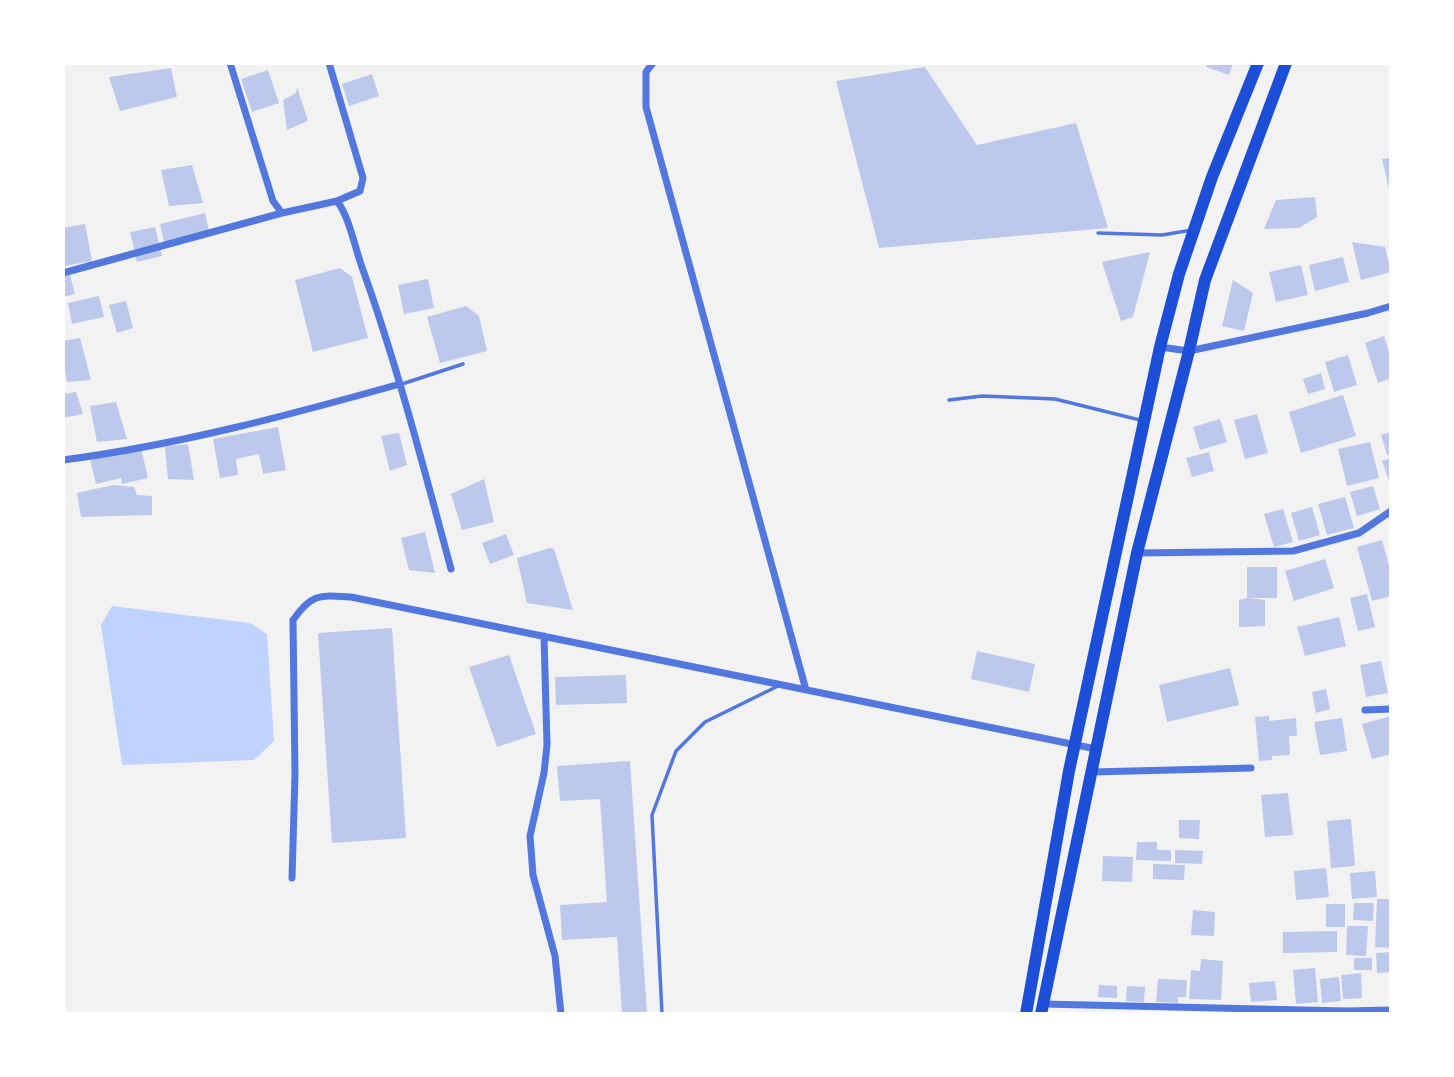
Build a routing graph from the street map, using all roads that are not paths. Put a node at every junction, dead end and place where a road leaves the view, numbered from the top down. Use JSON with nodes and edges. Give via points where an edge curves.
{"nodes":[{"id":1,"x":230,"y":63,"type":"edge"},
{"id":2,"x":329,"y":63,"type":"edge"},
{"id":3,"x":653,"y":63,"type":"edge"},
{"id":4,"x":1258,"y":63,"type":"edge"},
{"id":5,"x":1286,"y":63,"type":"edge"},
{"id":6,"x":337,"y":201,"type":"junction"},
{"id":7,"x":282,"y":213,"type":"junction"},
{"id":8,"x":1194,"y":230,"type":"junction"},
{"id":9,"x":1098,"y":233,"type":"dead end"},
{"id":10,"x":63,"y":273,"type":"edge"},
{"id":11,"x":1391,"y":306,"type":"edge"},
{"id":12,"x":1160,"y":346,"type":"junction"},
{"id":13,"x":1189,"y":351,"type":"junction"},
{"id":14,"x":463,"y":363,"type":"dead end"},
{"id":15,"x":400,"y":384,"type":"junction"},
{"id":16,"x":949,"y":400,"type":"dead end"},
{"id":17,"x":1145,"y":421,"type":"junction"},
{"id":18,"x":63,"y":460,"type":"edge"},
{"id":19,"x":1391,"y":511,"type":"edge"},
{"id":20,"x":1137,"y":553,"type":"junction"},
{"id":21,"x":451,"y":569,"type":"dead end"},
{"id":22,"x":544,"y":636,"type":"junction"},
{"id":23,"x":780,"y":685,"type":"junction"},
{"id":24,"x":806,"y":690,"type":"junction"},
{"id":25,"x":1391,"y":709,"type":"edge"},
{"id":26,"x":1365,"y":710,"type":"dead end"},
{"id":27,"x":1075,"y":744,"type":"junction"},
{"id":28,"x":1097,"y":749,"type":"junction"},
{"id":29,"x":1251,"y":768,"type":"dead end"},
{"id":30,"x":1092,"y":772,"type":"junction"},
{"id":31,"x":292,"y":878,"type":"dead end"},
{"id":32,"x":1042,"y":1009,"type":"edge"},
{"id":33,"x":1391,"y":1010,"type":"edge"},
{"id":34,"x":1346,"y":1012,"type":"edge"},
{"id":35,"x":561,"y":1014,"type":"edge"},
{"id":36,"x":662,"y":1014,"type":"edge"},
{"id":37,"x":1026,"y":1014,"type":"edge"}],
"edges":[{"from":1,"to":7,"type":"street","via":[[273,201]]},
{"from":2,"to":6,"type":"street","via":[[363,178],[360,191]]},
{"from":3,"to":24,"type":"street","via":[[646,72],[646,107]]},
{"from":4,"to":8,"type":"highway"},
{"from":5,"to":13,"type":"highway","via":[[1205,280]]},
{"from":6,"to":7,"type":"street"},
{"from":6,"to":15,"type":"street"},
{"from":7,"to":10,"type":"street"},
{"from":8,"to":9,"type":"lane","via":[[1162,235]]},
{"from":8,"to":12,"type":"highway"},
{"from":11,"to":13,"type":"street"},
{"from":12,"to":13,"type":"street"},
{"from":12,"to":17,"type":"highway"},
{"from":13,"to":20,"type":"highway"},
{"from":14,"to":15,"type":"lane"},
{"from":15,"to":18,"type":"street","via":[[253,425]]},
{"from":15,"to":21,"type":"street"},
{"from":16,"to":17,"type":"lane","via":[[982,396],[1055,399]]},
{"from":17,"to":27,"type":"highway"},
{"from":19,"to":20,"type":"street","via":[[1359,533],[1293,551]]},
{"from":20,"to":28,"type":"highway"},
{"from":22,"to":23,"type":"street"},
{"from":22,"to":31,"type":"street","via":[[351,597],[324,595],[306,602],[293,620]]},
{"from":22,"to":35,"type":"street","via":[[547,745],[530,836],[533,875],[555,956]]},
{"from":23,"to":24,"type":"street"},
{"from":23,"to":36,"type":"lane","via":[[705,722],[676,751],[652,815]]},
{"from":24,"to":27,"type":"street"},
{"from":25,"to":26,"type":"street"},
{"from":27,"to":28,"type":"street"},
{"from":27,"to":37,"type":"highway"},
{"from":28,"to":30,"type":"highway"},
{"from":29,"to":30,"type":"street"},
{"from":30,"to":32,"type":"highway"},
{"from":32,"to":34,"type":"street"},
{"from":33,"to":34,"type":"street"}]}
